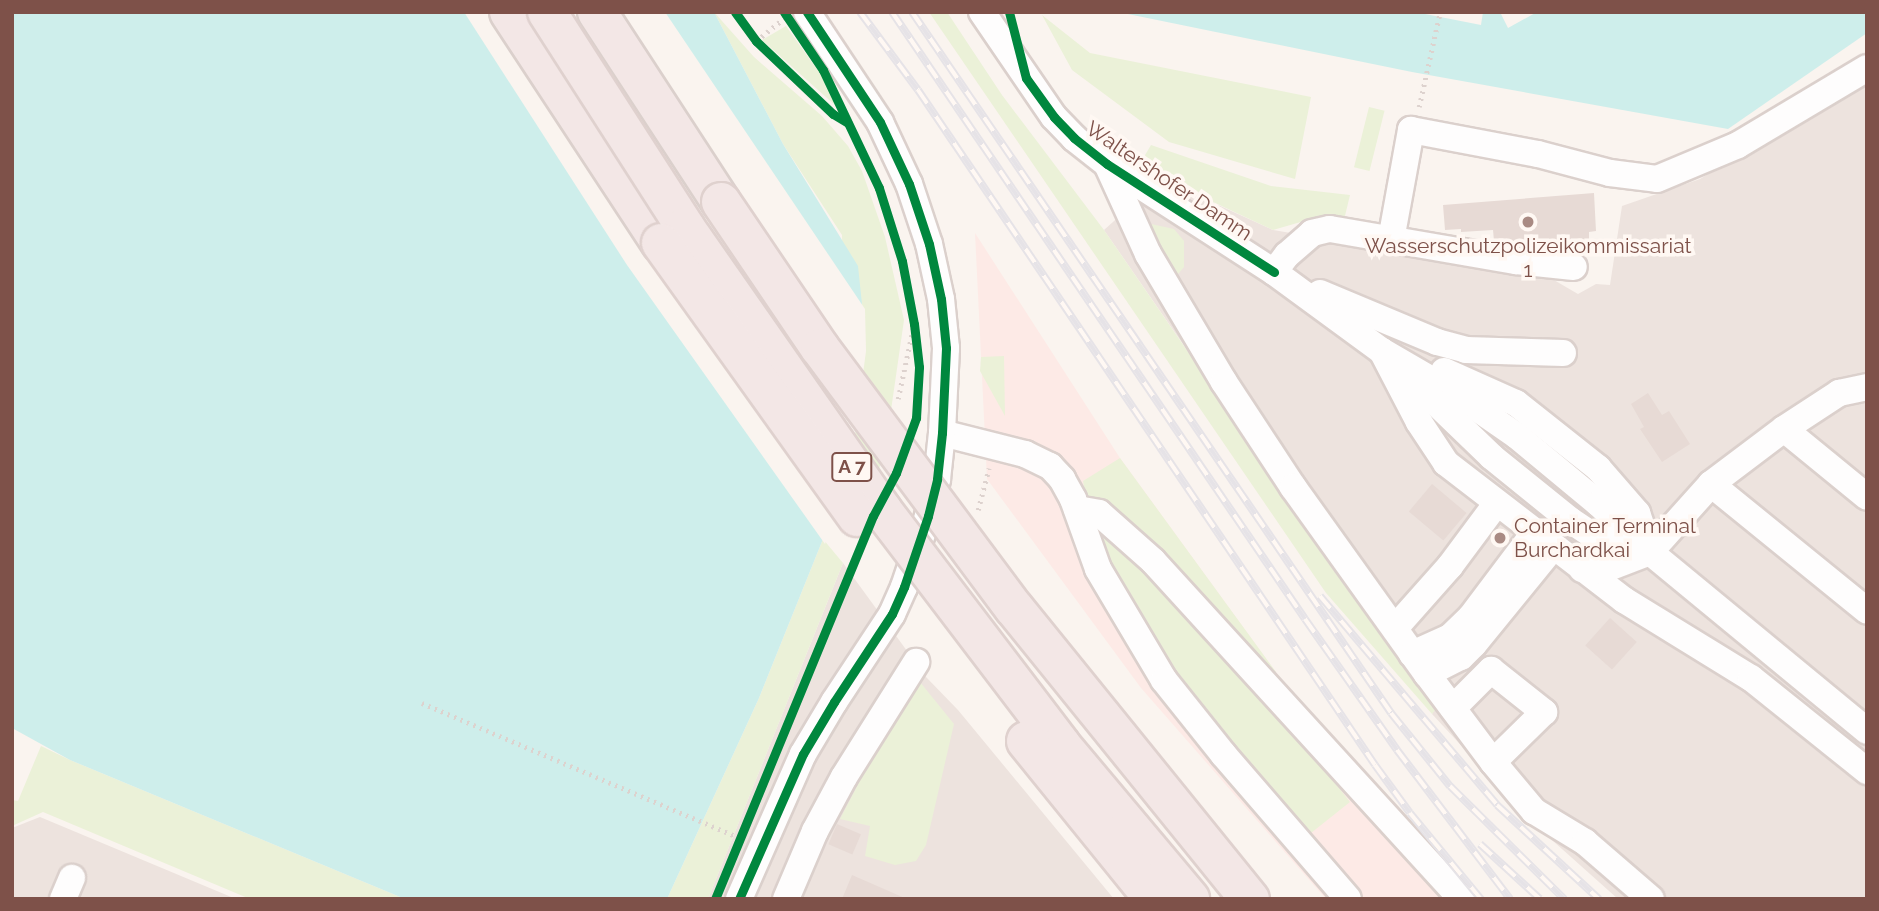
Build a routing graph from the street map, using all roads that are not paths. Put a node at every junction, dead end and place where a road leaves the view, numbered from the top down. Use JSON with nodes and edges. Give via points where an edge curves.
{"nodes":[{"id":1,"x":509,"y":12,"type":"edge"},
{"id":2,"x":547,"y":12,"type":"edge"},
{"id":3,"x":597,"y":12,"type":"edge"},
{"id":4,"x":982,"y":12,"type":"edge"},
{"id":5,"x":797,"y":14,"type":"edge"},
{"id":6,"x":1867,"y":68,"type":"edge"},
{"id":7,"x":1107,"y":164,"type":"junction"},
{"id":8,"x":1391,"y":240,"type":"junction"},
{"id":9,"x":1574,"y":267,"type":"dead end"},
{"id":10,"x":1274,"y":272,"type":"junction"},
{"id":11,"x":1382,"y":351,"type":"junction"},
{"id":12,"x":1563,"y":353,"type":"dead end"},
{"id":13,"x":1867,"y":387,"type":"edge"},
{"id":14,"x":1784,"y":429,"type":"junction"},
{"id":15,"x":942,"y":432,"type":"junction"},
{"id":16,"x":1711,"y":484,"type":"junction"},
{"id":17,"x":1867,"y":497,"type":"edge"},
{"id":18,"x":1496,"y":504,"type":"junction"},
{"id":19,"x":1077,"y":509,"type":"junction"},
{"id":20,"x":1543,"y":540,"type":"junction"},
{"id":21,"x":1650,"y":552,"type":"junction"},
{"id":22,"x":1582,"y":569,"type":"junction"},
{"id":23,"x":1867,"y":611,"type":"edge"},
{"id":24,"x":1395,"y":628,"type":"junction"},
{"id":25,"x":916,"y":663,"type":"dead end"},
{"id":26,"x":1420,"y":664,"type":"junction"},
{"id":27,"x":1453,"y":708,"type":"junction"},
{"id":28,"x":1867,"y":730,"type":"edge"},
{"id":29,"x":1493,"y":762,"type":"junction"},
{"id":30,"x":1867,"y":771,"type":"edge"},
{"id":31,"x":739,"y":899,"type":"edge"},
{"id":32,"x":786,"y":899,"type":"edge"},
{"id":33,"x":1155,"y":899,"type":"edge"},
{"id":34,"x":1190,"y":899,"type":"edge"},
{"id":35,"x":1250,"y":899,"type":"edge"},
{"id":36,"x":1348,"y":899,"type":"edge"},
{"id":37,"x":1462,"y":899,"type":"edge"},
{"id":38,"x":1651,"y":899,"type":"edge"}],
"edges":[{"from":1,"to":33,"type":"highway","number":"A 7","bridge":true,"via":[[661,243],[808,453],[1055,779]]},
{"from":2,"to":34,"type":"highway","number":"A 7","bridge":true,"via":[[685,227],[883,510],[1061,745]]},
{"from":3,"to":35,"type":"highway","number":"A 7","bridge":true,"via":[[820,348],[1014,608]]},
{"from":4,"to":7,"type":"street","name":"Waltershofer Damm","via":[[1054,117]]},
{"from":5,"to":15,"type":"street","via":[[880,122],[909,184],[942,299],[946,348]]},
{"from":6,"to":8,"type":"street","via":[[1738,145],[1657,179],[1411,130]]},
{"from":7,"to":10,"type":"street","name":"Waltershofer Damm"},
{"from":7,"to":24,"type":"street","via":[[1148,254],[1224,382]]},
{"from":8,"to":9,"type":"street"},
{"from":8,"to":10,"type":"street","via":[[1319,229]]},
{"from":10,"to":11,"type":"street"},
{"from":10,"to":12,"type":"street","via":[[1437,342],[1483,352]]},
{"from":11,"to":18,"type":"street","via":[[1446,463]]},
{"from":11,"to":21,"type":"street","via":[[1492,457],[1570,520],[1600,540]]},
{"from":11,"to":21,"type":"street","via":[[1437,368],[1516,403],[1598,468],[1637,513]]},
{"from":13,"to":14,"type":"street","via":[[1839,393]]},
{"from":14,"to":16,"type":"street"},
{"from":14,"to":17,"type":"street"},
{"from":15,"to":19,"type":"street","via":[[1025,454],[1050,466],[1062,478]]},
{"from":15,"to":31,"type":"street","via":[[934,491],[904,587],[892,614],[803,754]]},
{"from":16,"to":21,"type":"street"},
{"from":16,"to":23,"type":"street"},
{"from":18,"to":20,"type":"street"},
{"from":18,"to":24,"type":"street"},
{"from":19,"to":36,"type":"street","via":[[1098,569],[1164,680]]},
{"from":19,"to":37,"type":"street","via":[[1099,513],[1153,561]]},
{"from":20,"to":22,"type":"street"},
{"from":20,"to":26,"type":"street","via":[[1474,644],[1461,657]]},
{"from":21,"to":22,"type":"street","via":[[1601,571]]},
{"from":21,"to":28,"type":"street"},
{"from":22,"to":30,"type":"street","via":[[1751,678]]},
{"from":24,"to":26,"type":"street"},
{"from":25,"to":32,"type":"street","via":[[844,777]]},
{"from":26,"to":27,"type":"street"},
{"from":27,"to":29,"type":"street"},
{"from":27,"to":29,"type":"street","via":[[1491,670],[1544,712]]},
{"from":29,"to":38,"type":"street","via":[[1534,811],[1585,842]]}]}
